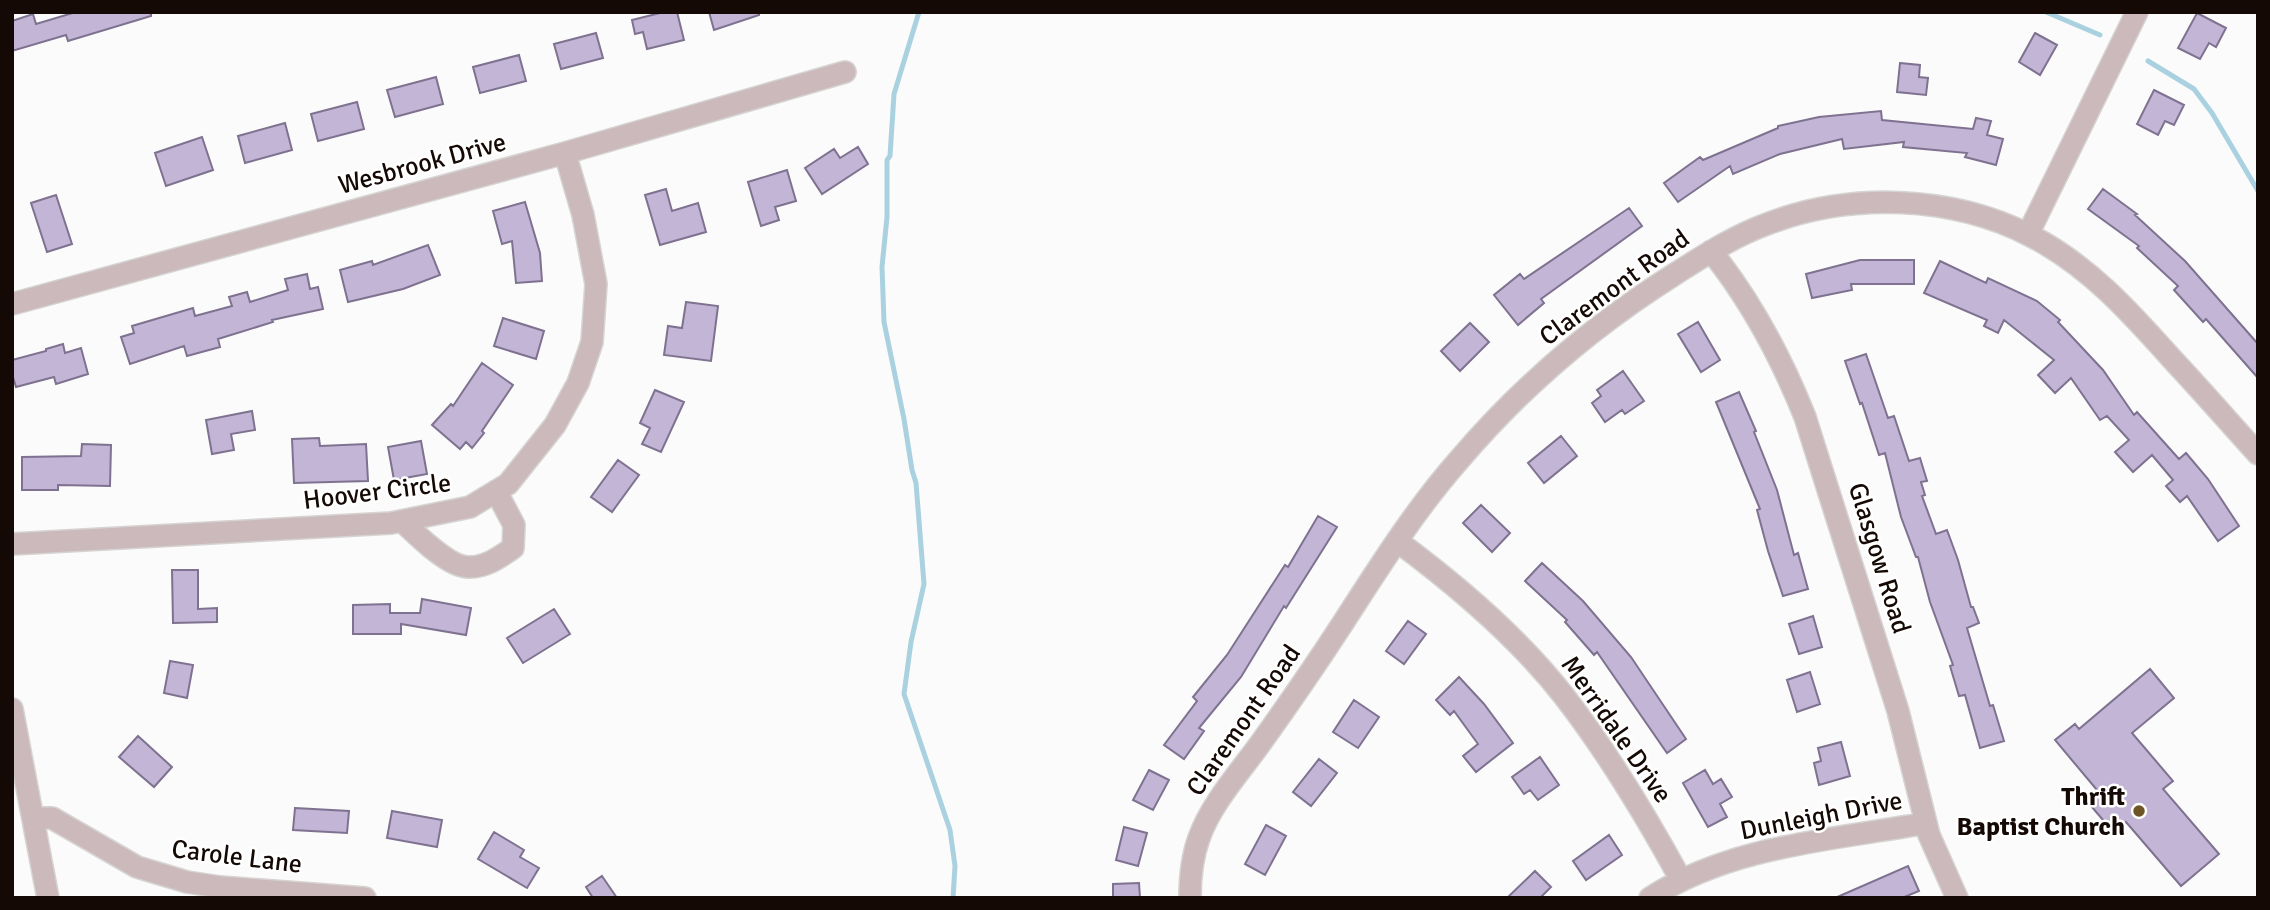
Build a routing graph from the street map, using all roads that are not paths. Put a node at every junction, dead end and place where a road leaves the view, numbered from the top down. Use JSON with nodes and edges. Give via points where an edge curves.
{"nodes":[{"id":1,"x":2137,"y":12,"type":"edge"},
{"id":2,"x":845,"y":72,"type":"dead end"},
{"id":3,"x":565,"y":153,"type":"junction"},
{"id":4,"x":2028,"y":234,"type":"junction"},
{"id":5,"x":1712,"y":251,"type":"junction"},
{"id":6,"x":12,"y":304,"type":"edge"},
{"id":7,"x":2258,"y":454,"type":"edge"},
{"id":8,"x":496,"y":491,"type":"junction"},
{"id":9,"x":402,"y":521,"type":"junction"},
{"id":10,"x":1397,"y":541,"type":"junction"},
{"id":11,"x":12,"y":544,"type":"edge"},
{"id":12,"x":12,"y":709,"type":"edge"},
{"id":13,"x":33,"y":818,"type":"junction"},
{"id":14,"x":1926,"y":823,"type":"junction"},
{"id":15,"x":1681,"y":880,"type":"junction"},
{"id":16,"x":48,"y":898,"type":"edge"},
{"id":17,"x":365,"y":898,"type":"edge"},
{"id":18,"x":1190,"y":898,"type":"edge"},
{"id":19,"x":1650,"y":898,"type":"edge"},
{"id":20,"x":1957,"y":898,"type":"edge"}],
"edges":[{"from":1,"to":4,"type":"street"},
{"from":2,"to":3,"type":"street","name":"Wesbrook Drive"},
{"from":3,"to":6,"type":"street","name":"Wesbrook Drive"},
{"from":3,"to":8,"type":"street","name":"Hoover Circle","via":[[596,284],[592,342],[578,383],[555,425],[508,484]]},
{"from":4,"to":5,"type":"street","name":"Claremont Road","via":[[1991,220],[1920,204],[1858,203],[1792,215]]},
{"from":4,"to":7,"type":"street","name":"Claremont Road","via":[[2096,279]]},
{"from":5,"to":10,"type":"street","name":"Claremont Road","via":[[1634,300],[1540,376],[1459,460]]},
{"from":5,"to":14,"type":"street","name":"Glasgow Road","via":[[1765,328],[1805,417],[1898,711]]},
{"from":8,"to":9,"type":"street","name":"Hoover Circle","via":[[470,508]]},
{"from":8,"to":9,"type":"street","via":[[514,525],[513,548],[495,561],[467,568],[437,553]]},
{"from":9,"to":11,"type":"street","name":"Hoover Circle"},
{"from":10,"to":15,"type":"street","name":"Merridale Drive","via":[[1479,607],[1563,695],[1629,788]]},
{"from":10,"to":18,"type":"street","name":"Claremont Road","via":[[1203,828],[1191,872]]},
{"from":12,"to":13,"type":"street"},
{"from":13,"to":16,"type":"street"},
{"from":13,"to":17,"type":"street","name":"Carole Lane","via":[[52,818],[137,867],[187,882]]},
{"from":14,"to":15,"type":"street","name":"Dunleigh Drive","via":[[1773,849]]},
{"from":14,"to":20,"type":"street","name":"Glasgow Road"},
{"from":15,"to":19,"type":"street","name":"Dunleigh Drive"}]}
